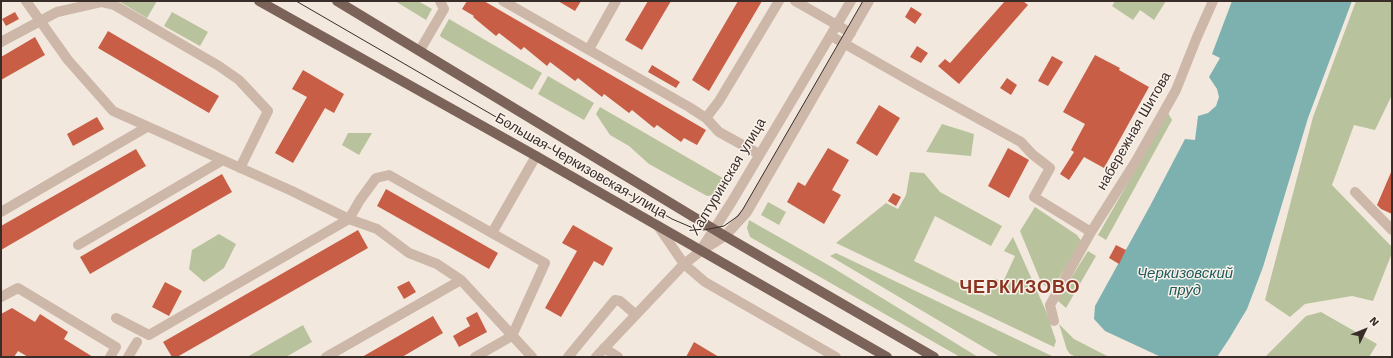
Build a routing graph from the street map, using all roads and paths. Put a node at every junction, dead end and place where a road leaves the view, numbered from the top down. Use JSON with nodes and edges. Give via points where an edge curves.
{"nodes":[{"id":1,"x":26,"y":1,"type":"edge"},
{"id":2,"x":260,"y":1,"type":"edge"},
{"id":3,"x":337,"y":1,"type":"edge"},
{"id":4,"x":440,"y":1,"type":"edge"},
{"id":5,"x":503,"y":1,"type":"edge"},
{"id":6,"x":616,"y":1,"type":"edge"},
{"id":7,"x":779,"y":1,"type":"edge"},
{"id":8,"x":795,"y":1,"type":"edge"},
{"id":9,"x":850,"y":1,"type":"edge"},
{"id":10,"x":869,"y":1,"type":"edge"},
{"id":11,"x":1212,"y":1,"type":"edge"},
{"id":12,"x":40,"y":21,"type":"junction"},
{"id":13,"x":837,"y":25,"type":"junction"},
{"id":14,"x":851,"y":33,"type":"junction"},
{"id":15,"x":831,"y":36,"type":"junction"},
{"id":16,"x":1,"y":42,"type":"edge"},
{"id":17,"x":844,"y":44,"type":"junction"},
{"id":18,"x":420,"y":50,"type":"junction"},
{"id":19,"x":589,"y":50,"type":"junction"},
{"id":20,"x":706,"y":118,"type":"junction"},
{"id":21,"x":147,"y":127,"type":"junction"},
{"id":22,"x":759,"y":154,"type":"junction"},
{"id":23,"x":536,"y":156,"type":"junction"},
{"id":24,"x":223,"y":160,"type":"junction"},
{"id":25,"x":240,"y":168,"type":"junction"},
{"id":26,"x":1355,"y":192,"type":"dead end"},
{"id":27,"x":1,"y":212,"type":"edge"},
{"id":28,"x":349,"y":219,"type":"junction"},
{"id":29,"x":658,"y":226,"type":"junction"},
{"id":30,"x":714,"y":230,"type":"junction"},
{"id":31,"x":1392,"y":230,"type":"edge"},
{"id":32,"x":1091,"y":232,"type":"junction"},
{"id":33,"x":492,"y":233,"type":"junction"},
{"id":34,"x":725,"y":236,"type":"junction"},
{"id":35,"x":78,"y":245,"type":"dead end"},
{"id":36,"x":701,"y":251,"type":"junction"},
{"id":37,"x":684,"y":264,"type":"junction"},
{"id":38,"x":461,"y":280,"type":"junction"},
{"id":39,"x":1,"y":297,"type":"edge"},
{"id":40,"x":635,"y":314,"type":"junction"},
{"id":41,"x":116,"y":318,"type":"dead end"},
{"id":42,"x":1054,"y":321,"type":"dead end"},
{"id":43,"x":512,"y":336,"type":"junction"},
{"id":44,"x":137,"y":342,"type":"dead end"},
{"id":45,"x":604,"y":348,"type":"junction"},
{"id":46,"x":110,"y":357,"type":"edge"},
{"id":47,"x":128,"y":357,"type":"edge"},
{"id":48,"x":326,"y":357,"type":"edge"},
{"id":49,"x":476,"y":357,"type":"edge"},
{"id":50,"x":532,"y":357,"type":"edge"},
{"id":51,"x":568,"y":357,"type":"edge"},
{"id":52,"x":596,"y":357,"type":"edge"},
{"id":53,"x":618,"y":357,"type":"edge"},
{"id":54,"x":836,"y":357,"type":"edge"},
{"id":55,"x":887,"y":357,"type":"edge"},
{"id":56,"x":934,"y":357,"type":"edge"}],
"edges":[{"from":1,"to":12,"type":"street"},
{"from":2,"to":23,"type":"main road","name":"Большая Черкизовская улица"},
{"from":3,"to":18,"type":"main road","name":"Большая Черкизовская улица"},
{"from":4,"to":18,"type":"street","via":[[444,9]]},
{"from":5,"to":19,"type":"street"},
{"from":6,"to":19,"type":"street"},
{"from":7,"to":20,"type":"street","via":[[719,101]]},
{"from":8,"to":13,"type":"street"},
{"from":9,"to":13,"type":"street","name":"Халтуринская улица"},
{"from":10,"to":14,"type":"street","name":"Халтуринская улица"},
{"from":11,"to":32,"type":"street","name":"набережная Шитова","via":[[1180,81],[1136,161]]},
{"from":12,"to":16,"type":"street"},
{"from":12,"to":21,"type":"street","via":[[68,60],[113,111]]},
{"from":12,"to":25,"type":"street","via":[[57,12],[101,2],[114,5],[239,80],[268,110]]},
{"from":13,"to":14,"type":"street"},
{"from":13,"to":15,"type":"street","name":"Халтуринская улица"},
{"from":14,"to":17,"type":"street","name":"Халтуринская улица"},
{"from":15,"to":17,"type":"street"},
{"from":15,"to":22,"type":"street","name":"Халтуринская улица"},
{"from":17,"to":32,"type":"street","via":[[1021,142],[1050,168],[1034,197]]},
{"from":17,"to":34,"type":"street","name":"Халтуринская улица","via":[[747,212]]},
{"from":18,"to":30,"type":"main road","name":"Большая Черкизовская улица"},
{"from":19,"to":20,"type":"street"},
{"from":20,"to":22,"type":"street","via":[[719,132]]},
{"from":21,"to":24,"type":"street"},
{"from":21,"to":27,"type":"street"},
{"from":22,"to":30,"type":"street","name":"Халтуринская улица"},
{"from":23,"to":29,"type":"main road","name":"Большая Черкизовская улица"},
{"from":23,"to":33,"type":"street"},
{"from":24,"to":25,"type":"street"},
{"from":24,"to":35,"type":"street"},
{"from":25,"to":28,"type":"street"},
{"from":26,"to":31,"type":"street"},
{"from":28,"to":33,"type":"street","via":[[376,178],[389,175]]},
{"from":28,"to":38,"type":"street","via":[[377,229],[409,253],[437,264]]},
{"from":28,"to":41,"type":"street","via":[[149,335]]},
{"from":29,"to":36,"type":"main road","name":"Большая Черкизовская улица"},
{"from":29,"to":37,"type":"street"},
{"from":30,"to":34,"type":"main road","name":"Большая Черкизовская улица"},
{"from":30,"to":36,"type":"street","name":"Халтуринская улица"},
{"from":32,"to":42,"type":"street","name":"набережная Шитова","via":[[1050,306]]},
{"from":33,"to":43,"type":"street","via":[[545,263]]},
{"from":34,"to":36,"type":"street","name":"Халтуринская улица"},
{"from":34,"to":56,"type":"main road","name":"Большая Черкизовская улица"},
{"from":36,"to":37,"type":"street"},
{"from":36,"to":55,"type":"main road","name":"Большая Черкизовская улица"},
{"from":37,"to":40,"type":"street"},
{"from":37,"to":54,"type":"street","via":[[705,282]]},
{"from":38,"to":43,"type":"street"},
{"from":38,"to":48,"type":"street"},
{"from":39,"to":46,"type":"street","via":[[18,288],[116,347]]},
{"from":40,"to":45,"type":"street"},
{"from":40,"to":51,"type":"street","via":[[620,301],[615,300]]},
{"from":43,"to":49,"type":"street"},
{"from":43,"to":50,"type":"street"},
{"from":44,"to":47,"type":"street"},
{"from":45,"to":52,"type":"street"},
{"from":45,"to":53,"type":"street"}]}
